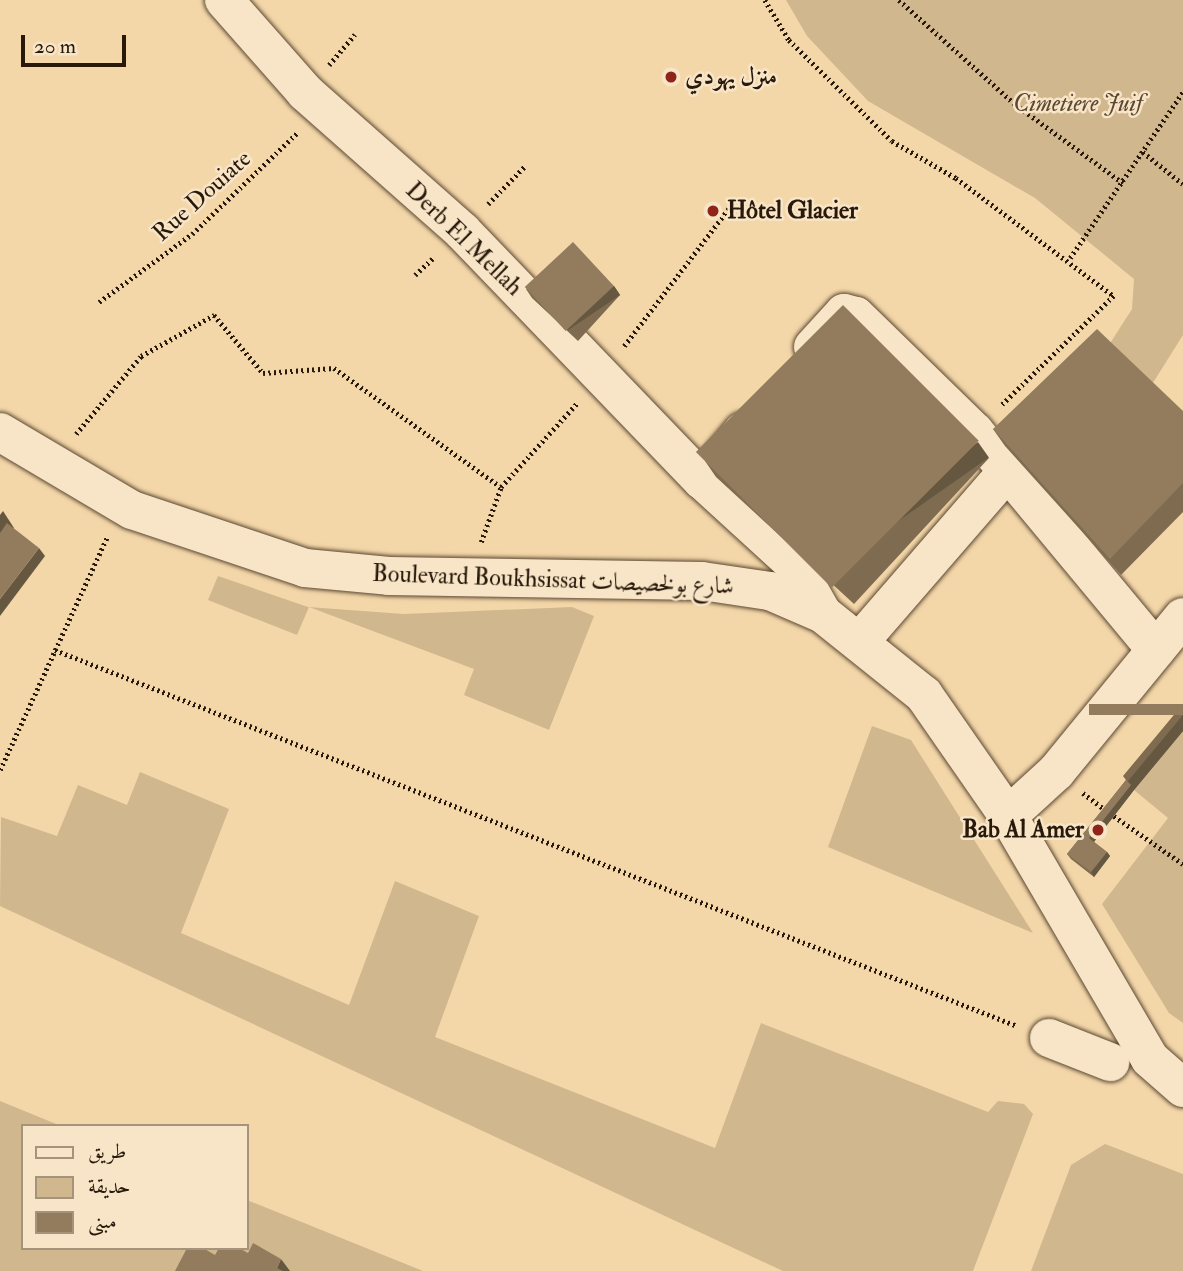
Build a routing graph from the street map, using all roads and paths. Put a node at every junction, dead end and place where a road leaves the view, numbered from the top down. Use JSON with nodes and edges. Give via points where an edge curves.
{"nodes":[{"id":1,"x":224,"y":0,"type":"edge"},
{"id":2,"x":765,"y":0,"type":"edge"},
{"id":3,"x":899,"y":0,"type":"edge"},
{"id":4,"x":1183,"y":92,"type":"edge"},
{"id":5,"x":323,"y":108,"type":"junction"},
{"id":6,"x":1143,"y":152,"type":"junction"},
{"id":7,"x":1123,"y":183,"type":"junction"},
{"id":8,"x":1183,"y":184,"type":"edge"},
{"id":9,"x":729,"y":208,"type":"dead end"},
{"id":10,"x":1070,"y":258,"type":"junction"},
{"id":11,"x":99,"y":302,"type":"dead end"},
{"id":12,"x":791,"y":373,"type":"edge"},
{"id":13,"x":601,"y":377,"type":"junction"},
{"id":14,"x":765,"y":405,"type":"edge"},
{"id":15,"x":0,"y":432,"type":"edge"},
{"id":16,"x":975,"y":432,"type":"junction"},
{"id":17,"x":50,"y":464,"type":"junction"},
{"id":18,"x":1004,"y":475,"type":"junction"},
{"id":19,"x":702,"y":480,"type":"junction"},
{"id":20,"x":501,"y":487,"type":"junction"},
{"id":21,"x":122,"y":505,"type":"junction"},
{"id":22,"x":467,"y":578,"type":"junction"},
{"id":23,"x":822,"y":614,"type":"junction"},
{"id":24,"x":1183,"y":617,"type":"edge"},
{"id":25,"x":862,"y":639,"type":"junction"},
{"id":26,"x":55,"y":650,"type":"junction"},
{"id":27,"x":1156,"y":650,"type":"junction"},
{"id":28,"x":0,"y":770,"type":"edge"},
{"id":29,"x":1009,"y":816,"type":"junction"},
{"id":30,"x":1114,"y":816,"type":"edge"},
{"id":31,"x":1183,"y":864,"type":"edge"},
{"id":32,"x":1049,"y":1038,"type":"joint"},
{"id":33,"x":1110,"y":1062,"type":"dead end"},
{"id":34,"x":1183,"y":1088,"type":"edge"}],
"edges":[{"from":1,"to":5,"type":"street","name":"Derb El Mellah"},
{"from":2,"to":10,"type":"path","via":[[789,40],[892,141]]},
{"from":3,"to":7,"type":"path","via":[[1015,104]]},
{"from":4,"to":6,"type":"path"},
{"from":5,"to":11,"type":"path","name":"Rue Douiate","via":[[192,234]]},
{"from":5,"to":13,"type":"street","name":"Derb El Mellah","via":[[462,231]]},
{"from":6,"to":7,"type":"path"},
{"from":6,"to":8,"type":"path"},
{"from":7,"to":10,"type":"path"},
{"from":9,"to":13,"type":"path"},
{"from":10,"to":16,"type":"path","via":[[1114,296]]},
{"from":12,"to":16,"type":"street","via":[[836,320],[852,313]]},
{"from":13,"to":19,"type":"street","name":"Derb El Mellah"},
{"from":13,"to":20,"type":"path"},
{"from":14,"to":19,"type":"street"},
{"from":15,"to":17,"type":"street","name":"Boulevard Boukhsissat شارع بولخصيصات"},
{"from":16,"to":18,"type":"street"},
{"from":17,"to":20,"type":"path","via":[[141,356],[214,315],[263,373],[334,368]]},
{"from":17,"to":21,"type":"street","name":"Boulevard Boukhsissat شارع بولخصيصات"},
{"from":18,"to":25,"type":"street"},
{"from":18,"to":27,"type":"street"},
{"from":19,"to":23,"type":"street","name":"Derb El Mellah","via":[[795,565]]},
{"from":20,"to":22,"type":"path"},
{"from":21,"to":22,"type":"street","name":"Boulevard Boukhsissat شارع بولخصيصات","via":[[188,533],[305,568]]},
{"from":21,"to":26,"type":"path"},
{"from":22,"to":23,"type":"street","name":"Boulevard Boukhsissat شارع بولخصيصات","via":[[702,581],[770,591]]},
{"from":23,"to":25,"type":"street","name":"Boulevard Boukhsissat شارع بولخصيصات"},
{"from":24,"to":27,"type":"street"},
{"from":25,"to":29,"type":"street","name":"Boulevard Boukhsissat شارع بولخصيصات","via":[[924,695]]},
{"from":26,"to":28,"type":"path"},
{"from":26,"to":32,"type":"path"},
{"from":27,"to":29,"type":"street","via":[[1056,772]]},
{"from":29,"to":34,"type":"street","name":"Boulevard Boukhsissat شارع بولخصيصات","via":[[1150,1059]]},
{"from":30,"to":31,"type":"path"},
{"from":32,"to":33,"type":"street"}]}
